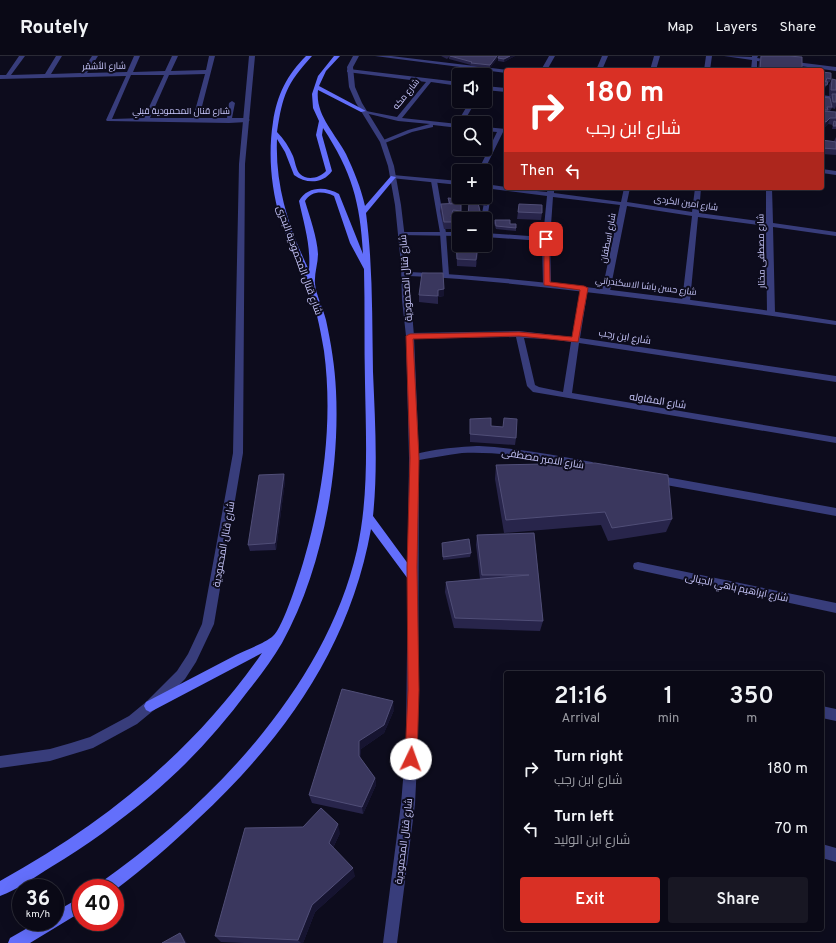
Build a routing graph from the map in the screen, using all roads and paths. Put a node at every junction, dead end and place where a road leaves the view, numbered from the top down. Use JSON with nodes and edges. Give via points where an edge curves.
{"nodes":[{"id":1,"x":22,"y":56,"type":"edge"},
{"id":2,"x":59,"y":56,"type":"edge"},
{"id":3,"x":95,"y":56,"type":"edge"},
{"id":4,"x":137,"y":56,"type":"edge"},
{"id":5,"x":175,"y":56,"type":"edge"},
{"id":6,"x":212,"y":56,"type":"edge"},
{"id":7,"x":252,"y":56,"type":"edge"},
{"id":8,"x":309,"y":56,"type":"edge"},
{"id":9,"x":337,"y":56,"type":"edge"},
{"id":10,"x":356,"y":56,"type":"edge"},
{"id":11,"x":378,"y":56,"type":"edge"},
{"id":12,"x":552,"y":56,"type":"edge"},
{"id":13,"x":605,"y":56,"type":"edge"},
{"id":14,"x":657,"y":56,"type":"edge"},
{"id":15,"x":709,"y":56,"type":"edge"},
{"id":16,"x":727,"y":56,"type":"edge"},
{"id":17,"x":755,"y":58,"type":"edge"},
{"id":18,"x":802,"y":65,"type":"edge"},
{"id":19,"x":545,"y":68,"type":"edge"},
{"id":20,"x":600,"y":68,"type":"edge"},
{"id":21,"x":654,"y":68,"type":"edge"},
{"id":22,"x":707,"y":68,"type":"edge"},
{"id":23,"x":754,"y":68,"type":"edge"},
{"id":24,"x":836,"y":68,"type":"edge"},
{"id":25,"x":504,"y":70,"type":"edge"},
{"id":26,"x":349,"y":71,"type":"junction"},
{"id":27,"x":208,"y":72,"type":"junction"},
{"id":28,"x":167,"y":73,"type":"junction"},
{"id":29,"x":129,"y":74,"type":"junction"},
{"id":30,"x":83,"y":75,"type":"junction"},
{"id":31,"x":47,"y":76,"type":"junction"},
{"id":32,"x":0,"y":77,"type":"edge"},
{"id":33,"x":7,"y":77,"type":"junction"},
{"id":34,"x":429,"y":80,"type":"junction"},
{"id":35,"x":452,"y":83,"type":"edge"},
{"id":36,"x":316,"y":87,"type":"junction"},
{"id":37,"x":492,"y":89,"type":"edge"},
{"id":38,"x":504,"y":90,"type":"edge"},
{"id":39,"x":824,"y":97,"type":"edge"},
{"id":40,"x":836,"y":99,"type":"edge"},
{"id":41,"x":232,"y":103,"type":"dead end"},
{"id":42,"x":363,"y":111,"type":"junction"},
{"id":43,"x":398,"y":119,"type":"junction"},
{"id":44,"x":146,"y":120,"type":"junction"},
{"id":45,"x":247,"y":120,"type":"junction"},
{"id":46,"x":195,"y":121,"type":"junction"},
{"id":47,"x":229,"y":121,"type":"junction"},
{"id":48,"x":322,"y":121,"type":"junction"},
{"id":49,"x":441,"y":124,"type":"junction"},
{"id":50,"x":452,"y":125,"type":"edge"},
{"id":51,"x":492,"y":129,"type":"edge"},
{"id":52,"x":503,"y":130,"type":"edge"},
{"id":53,"x":274,"y":132,"type":"junction"},
{"id":54,"x":383,"y":142,"type":"junction"},
{"id":55,"x":485,"y":164,"type":"edge"},
{"id":56,"x":824,"y":172,"type":"edge"},
{"id":57,"x":836,"y":173,"type":"edge"},
{"id":58,"x":393,"y":177,"type":"junction"},
{"id":59,"x":434,"y":181,"type":"junction"},
{"id":60,"x":452,"y":182,"type":"edge"},
{"id":61,"x":492,"y":186,"type":"edge"},
{"id":62,"x":504,"y":187,"type":"edge"},
{"id":63,"x":538,"y":190,"type":"edge"},
{"id":64,"x":627,"y":190,"type":"edge"},
{"id":65,"x":698,"y":190,"type":"edge"},
{"id":66,"x":769,"y":190,"type":"edge"},
{"id":67,"x":551,"y":191,"type":"edge"},
{"id":68,"x":624,"y":204,"type":"junction"},
{"id":69,"x":363,"y":213,"type":"junction"},
{"id":70,"x":696,"y":214,"type":"junction"},
{"id":71,"x":770,"y":224,"type":"junction"},
{"id":72,"x":443,"y":233,"type":"junction"},
{"id":73,"x":402,"y":234,"type":"junction"},
{"id":74,"x":452,"y":234,"type":"edge"},
{"id":75,"x":836,"y":234,"type":"edge"},
{"id":76,"x":492,"y":235,"type":"edge"},
{"id":77,"x":546,"y":239,"type":"junction"},
{"id":78,"x":368,"y":270,"type":"junction"},
{"id":79,"x":405,"y":274,"type":"junction"},
{"id":80,"x":446,"y":275,"type":"junction"},
{"id":81,"x":311,"y":284,"type":"junction"},
{"id":82,"x":547,"y":284,"type":"junction"},
{"id":83,"x":584,"y":288,"type":"junction"},
{"id":84,"x":606,"y":291,"type":"junction"},
{"id":85,"x":686,"y":301,"type":"junction"},
{"id":86,"x":771,"y":313,"type":"junction"},
{"id":87,"x":836,"y":323,"type":"edge"},
{"id":88,"x":519,"y":334,"type":"junction"},
{"id":89,"x":410,"y":336,"type":"junction"},
{"id":90,"x":576,"y":340,"type":"junction"},
{"id":91,"x":836,"y":379,"type":"edge"},
{"id":92,"x":567,"y":396,"type":"junction"},
{"id":93,"x":836,"y":440,"type":"edge"},
{"id":94,"x":414,"y":458,"type":"junction"},
{"id":95,"x":605,"y":469,"type":"edge"},
{"id":96,"x":643,"y":476,"type":"edge"},
{"id":97,"x":836,"y":512,"type":"edge"},
{"id":98,"x":368,"y":517,"type":"junction"},
{"id":99,"x":638,"y":566,"type":"dead end"},
{"id":100,"x":412,"y":576,"type":"junction"},
{"id":101,"x":836,"y":608,"type":"edge"},
{"id":102,"x":278,"y":640,"type":"junction"},
{"id":103,"x":150,"y":706,"type":"junction"},
{"id":104,"x":824,"y":713,"type":"edge"},
{"id":105,"x":836,"y":716,"type":"edge"},
{"id":106,"x":0,"y":762,"type":"edge"},
{"id":107,"x":824,"y":852,"type":"edge"},
{"id":108,"x":836,"y":855,"type":"edge"},
{"id":109,"x":116,"y":879,"type":"edge"},
{"id":110,"x":0,"y":889,"type":"edge"},
{"id":111,"x":36,"y":931,"type":"edge"},
{"id":112,"x":15,"y":943,"type":"edge"},
{"id":113,"x":390,"y":943,"type":"edge"}],
"edges":[{"from":1,"to":33,"type":"street"},
{"from":2,"to":31,"type":"street"},
{"from":3,"to":30,"type":"street"},
{"from":4,"to":29,"type":"street"},
{"from":5,"to":28,"type":"street"},
{"from":6,"to":27,"type":"street"},
{"from":7,"to":45,"type":"street","name":"شارع قنال المحمودية"},
{"from":8,"to":53,"type":"main road","name":"شارع قنال المحمودية البحرى","via":[[286,82],[279,101]]},
{"from":9,"to":36,"type":"main road","via":[[326,67]]},
{"from":10,"to":26,"type":"street"},
{"from":11,"to":25,"type":"street","via":[[446,61]]},
{"from":12,"to":19,"type":"street"},
{"from":13,"to":20,"type":"street"},
{"from":14,"to":21,"type":"street"},
{"from":15,"to":22,"type":"street"},
{"from":16,"to":17,"type":"street"},
{"from":17,"to":18,"type":"street"},
{"from":17,"to":23,"type":"street"},
{"from":18,"to":24,"type":"street"},
{"from":26,"to":34,"type":"street"},
{"from":26,"to":42,"type":"street","name":"شارع قنال المحمودية","via":[[352,87]]},
{"from":27,"to":28,"type":"street","name":"شارع الأشقر"},
{"from":27,"to":46,"type":"street"},
{"from":28,"to":29,"type":"street","name":"شارع الأشقر"},
{"from":28,"to":44,"type":"street"},
{"from":29,"to":30,"type":"street","name":"شارع الأشقر"},
{"from":29,"to":44,"type":"street","name":"شارع قنال المحمودية قبلي","via":[[112,120]]},
{"from":30,"to":31,"type":"street","name":"شارع الأشقر"},
{"from":31,"to":33,"type":"street","name":"شارع الأشقر"},
{"from":32,"to":33,"type":"street","name":"شارع الأشقر"},
{"from":34,"to":35,"type":"street"},
{"from":34,"to":43,"type":"street","name":"شارع مكه"},
{"from":36,"to":42,"type":"main road"},
{"from":36,"to":48,"type":"main road","via":[[315,103]]},
{"from":37,"to":38,"type":"street"},
{"from":39,"to":40,"type":"street"},
{"from":41,"to":47,"type":"street"},
{"from":42,"to":43,"type":"street"},
{"from":42,"to":54,"type":"street","name":"شارع قنال المحمودية"},
{"from":43,"to":49,"type":"street"},
{"from":44,"to":46,"type":"street","name":"شارع قنال المحمودية قبلي"},
{"from":45,"to":47,"type":"street","name":"شارع قنال المحمودية قبلي"},
{"from":45,"to":103,"type":"street","name":"شارع قنال المحمودية","via":[[242,164],[238,453],[208,624],[181,675]]},
{"from":46,"to":47,"type":"street","name":"شارع قنال المحمودية قبلي"},
{"from":48,"to":53,"type":"main road","via":[[319,135],[330,171],[317,179],[304,179],[296,174],[288,150]]},
{"from":48,"to":69,"type":"main road","via":[[346,161]]},
{"from":49,"to":50,"type":"street"},
{"from":49,"to":54,"type":"street","via":[[410,131]]},
{"from":51,"to":52,"type":"street"},
{"from":52,"to":55,"type":"street"},
{"from":53,"to":81,"type":"main road","name":"شارع قنال المحمودية البحرى","via":[[277,198]]},
{"from":54,"to":58,"type":"street","name":"شارع قنال المحمودية"},
{"from":56,"to":57,"type":"street"},
{"from":58,"to":59,"type":"street"},
{"from":58,"to":69,"type":"main road"},
{"from":58,"to":73,"type":"street","name":"شارع قنال المحمودية"},
{"from":59,"to":60,"type":"street"},
{"from":59,"to":72,"type":"lane"},
{"from":61,"to":62,"type":"street","name":"شارع امين الكردى"},
{"from":63,"to":67,"type":"street","name":"شارع امين الكردى"},
{"from":64,"to":68,"type":"street","name":"شارع اسطفان"},
{"from":65,"to":70,"type":"street"},
{"from":66,"to":71,"type":"street","name":"شارع مصطفى مختار"},
{"from":67,"to":68,"type":"street","name":"شارع امين الكردى"},
{"from":67,"to":77,"type":"street"},
{"from":68,"to":70,"type":"street","name":"شارع امين الكردى"},
{"from":68,"to":84,"type":"street","name":"شارع اسطفان"},
{"from":69,"to":78,"type":"main road"},
{"from":70,"to":71,"type":"street","name":"شارع امين الكردى"},
{"from":70,"to":85,"type":"street"},
{"from":71,"to":75,"type":"street","name":"شارع امين الكردى"},
{"from":71,"to":86,"type":"street","name":"شارع مصطفى مختار"},
{"from":72,"to":73,"type":"street"},
{"from":72,"to":74,"type":"street"},
{"from":72,"to":80,"type":"lane"},
{"from":73,"to":79,"type":"street","name":"شارع قنال المحمودية"},
{"from":76,"to":77,"type":"street"},
{"from":77,"to":82,"type":"street"},
{"from":78,"to":81,"type":"main road","via":[[356,249],[338,195],[330,191],[313,192],[305,196],[302,202],[313,245]]},
{"from":78,"to":98,"type":"main road"},
{"from":79,"to":80,"type":"street","name":"شارع حسن باشا الاسكندراني"},
{"from":79,"to":89,"type":"street","name":"شارع قنال المحمودية"},
{"from":80,"to":82,"type":"street","name":"شارع حسن باشا الاسكندراني"},
{"from":81,"to":102,"type":"main road","name":"شارع قنال المحمودية البحرى","via":[[325,332],[329,360],[332,423],[329,460],[314,546]]},
{"from":82,"to":83,"type":"street","name":"شارع حسن باشا الاسكندراني"},
{"from":83,"to":84,"type":"street","name":"شارع حسن باشا الاسكندراني"},
{"from":83,"to":90,"type":"street"},
{"from":84,"to":85,"type":"street","name":"شارع حسن باشا الاسكندراني"},
{"from":85,"to":86,"type":"street","name":"شارع حسن باشا الاسكندراني"},
{"from":86,"to":87,"type":"street","name":"شارع حسن باشا الاسكندراني"},
{"from":88,"to":89,"type":"street","name":"شارع ابن رجب"},
{"from":88,"to":90,"type":"street","name":"شارع ابن رجب"},
{"from":88,"to":92,"type":"street","name":"شارع المقاوله","via":[[533,388],[541,392]]},
{"from":89,"to":94,"type":"street","name":"شارع قنال المحمودية"},
{"from":90,"to":91,"type":"street","name":"شارع ابن رجب"},
{"from":90,"to":92,"type":"street"},
{"from":92,"to":93,"type":"street","name":"شارع المقاوله"},
{"from":94,"to":95,"type":"street","name":"شارع الامير مصطفى","via":[[463,450],[491,451],[547,457]]},
{"from":94,"to":100,"type":"street","name":"شارع قنال المحمودية"},
{"from":96,"to":97,"type":"street"},
{"from":98,"to":100,"type":"main road"},
{"from":98,"to":109,"type":"main road","via":[[352,589],[320,661],[298,694],[244,764],[202,807]]},
{"from":99,"to":101,"type":"street","name":"شارع ابراهيم باهي الجبالى"},
{"from":100,"to":113,"type":"street","name":"شارع قنال المحمودية","via":[[412,744],[408,804]]},
{"from":102,"to":103,"type":"main road"},
{"from":102,"to":110,"type":"main road","name":"شارع قنال المحمودية البحرى","via":[[222,716],[186,755],[144,794],[96,831],[43,866]]},
{"from":103,"to":106,"type":"street","name":"شارع قنال المحمودية","via":[[113,732],[93,742],[50,755]]},
{"from":104,"to":105,"type":"street"},
{"from":107,"to":108,"type":"street"},
{"from":111,"to":112,"type":"main road"}]}
